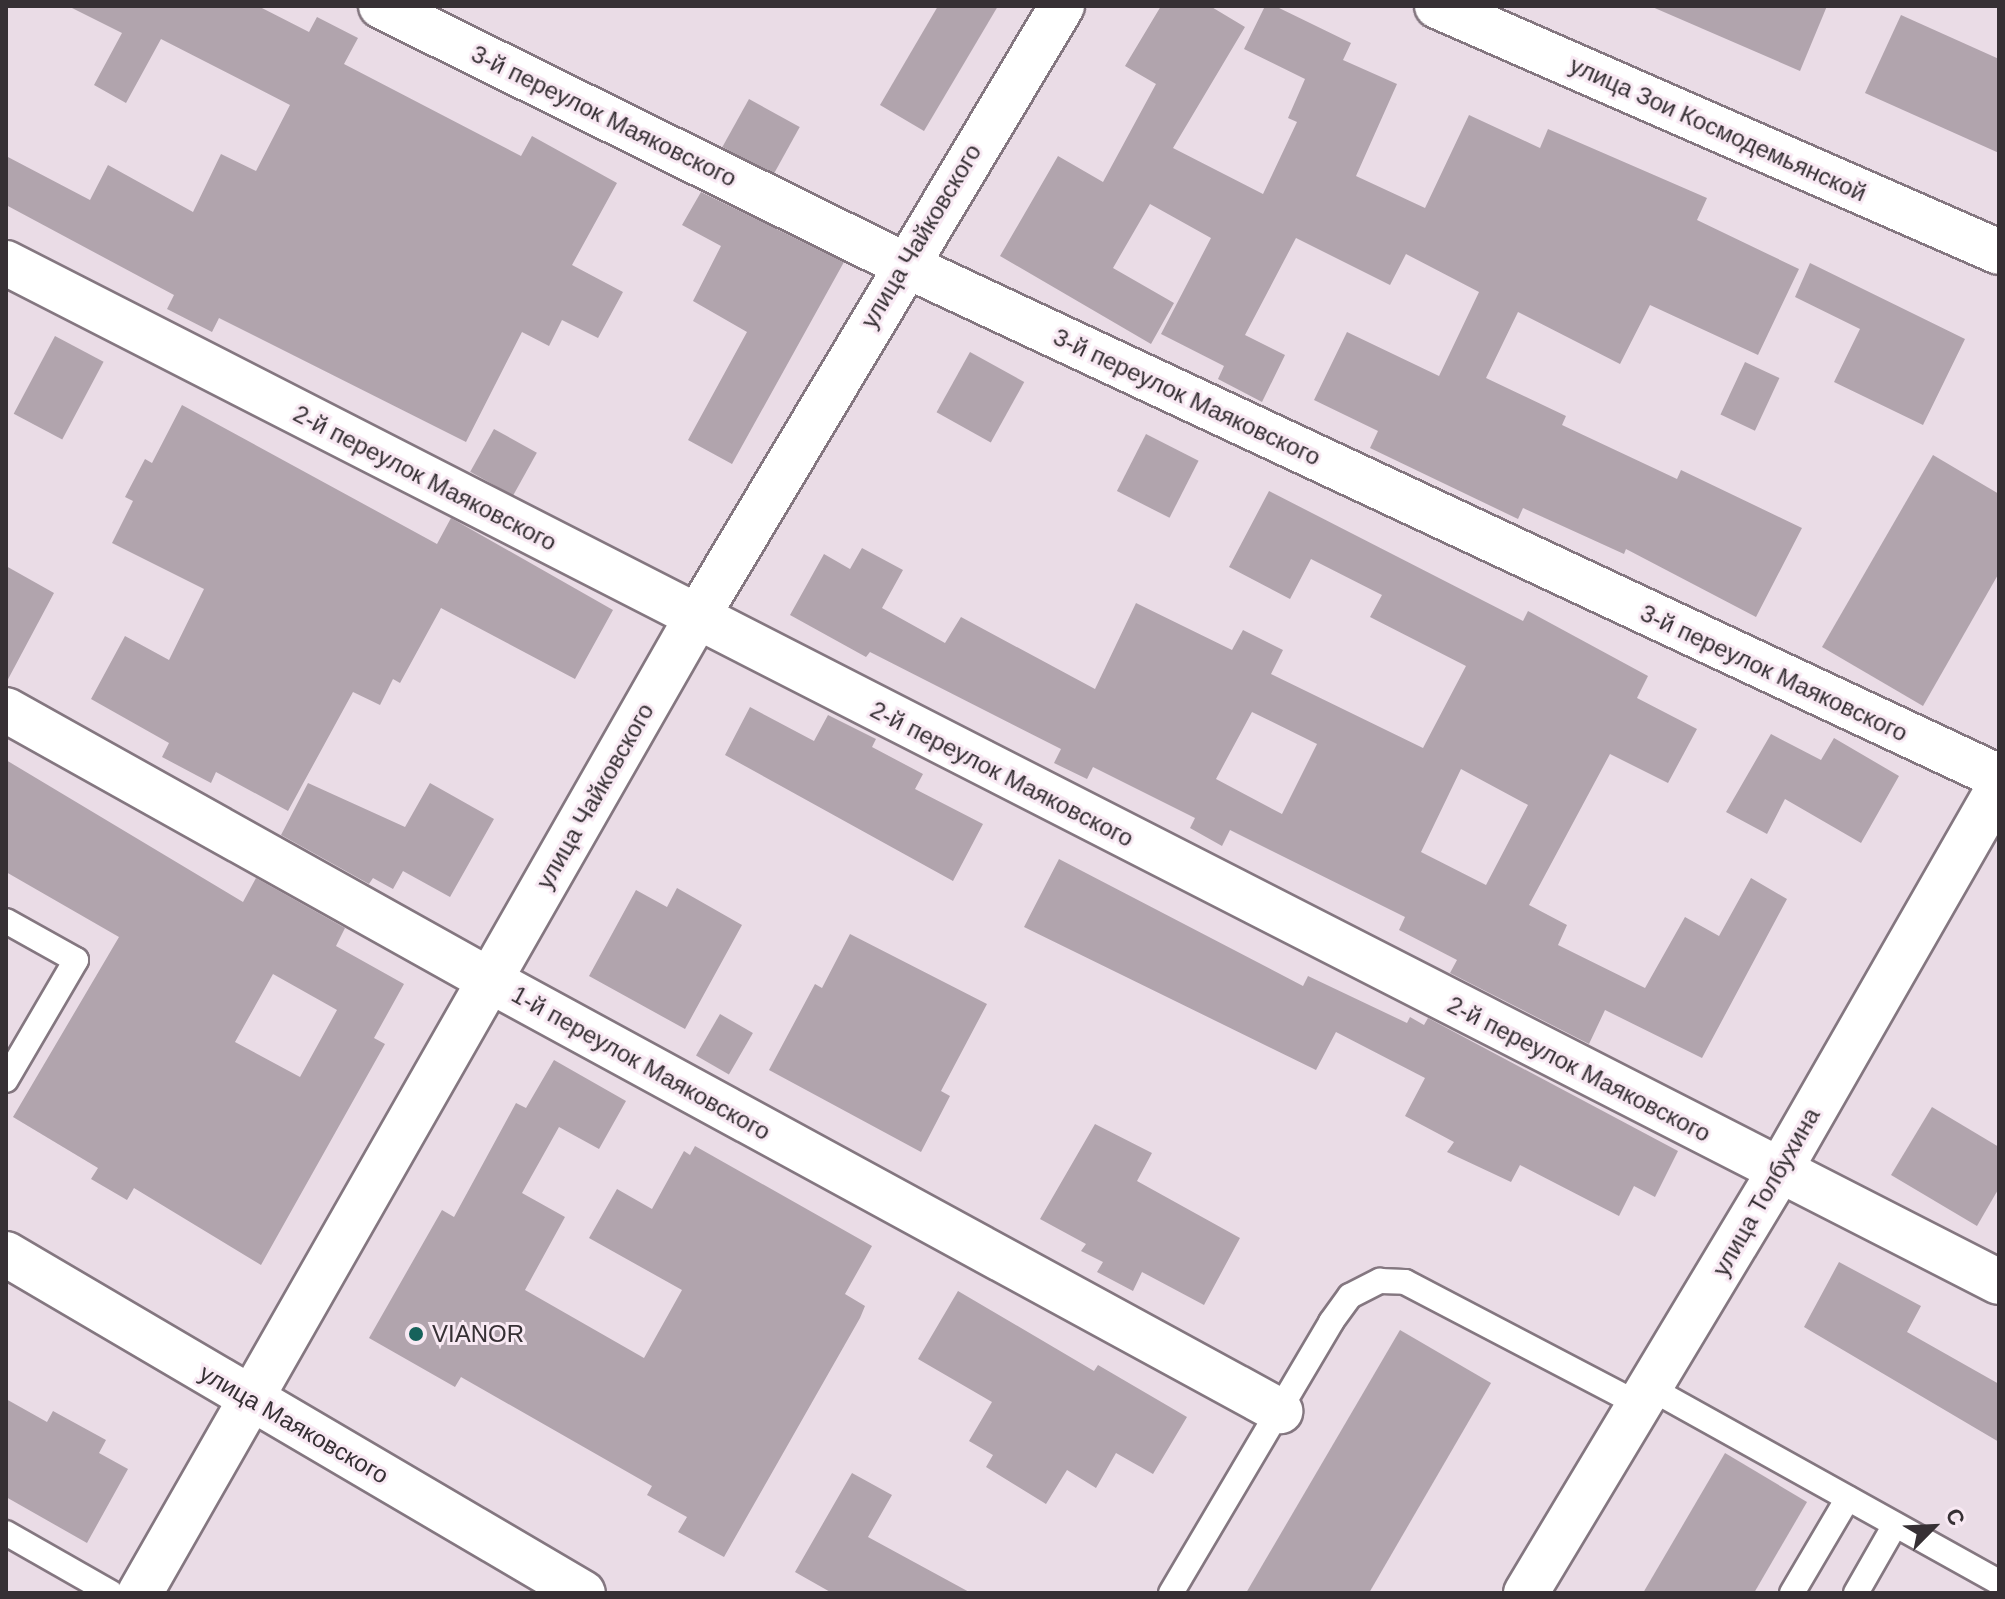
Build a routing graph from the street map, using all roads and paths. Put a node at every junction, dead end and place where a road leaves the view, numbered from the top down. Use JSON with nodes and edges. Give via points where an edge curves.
{"nodes":[{"id":1,"x":381,"y":6,"type":"edge"},
{"id":2,"x":1062,"y":6,"type":"edge"},
{"id":3,"x":1437,"y":6,"type":"edge"},
{"id":4,"x":1999,"y":252,"type":"edge"},
{"id":5,"x":6,"y":263,"type":"edge"},
{"id":6,"x":903,"y":264,"type":"junction"},
{"id":7,"x":697,"y":617,"type":"junction"},
{"id":8,"x":6,"y":710,"type":"edge"},
{"id":9,"x":1999,"y":777,"type":"edge"},
{"id":10,"x":1999,"y":787,"type":"edge"},
{"id":11,"x":6,"y":921,"type":"edge"},
{"id":12,"x":491,"y":981,"type":"junction"},
{"id":13,"x":6,"y":1080,"type":"edge"},
{"id":14,"x":1781,"y":1168,"type":"junction"},
{"id":15,"x":6,"y":1254,"type":"edge"},
{"id":16,"x":1999,"y":1282,"type":"edge"},
{"id":17,"x":1645,"y":1397,"type":"junction"},
{"id":18,"x":250,"y":1399,"type":"junction"},
{"id":19,"x":1280,"y":1411,"type":"junction"},
{"id":20,"x":1848,"y":1498,"type":"junction"},
{"id":21,"x":1895,"y":1525,"type":"junction"},
{"id":22,"x":6,"y":1533,"type":"edge"},
{"id":23,"x":1999,"y":1582,"type":"edge"},
{"id":24,"x":111,"y":1593,"type":"edge"},
{"id":25,"x":140,"y":1593,"type":"edge"},
{"id":26,"x":583,"y":1593,"type":"edge"},
{"id":27,"x":1171,"y":1593,"type":"edge"},
{"id":28,"x":1526,"y":1593,"type":"edge"},
{"id":29,"x":1792,"y":1593,"type":"edge"},
{"id":30,"x":1856,"y":1593,"type":"edge"}],
"edges":[{"from":1,"to":6,"type":"street","name":"3-й переулок Маяковского"},
{"from":2,"to":6,"type":"street","name":"улица Чайковского"},
{"from":3,"to":4,"type":"street","name":"улица Зои Космодемьянской"},
{"from":5,"to":7,"type":"street","name":"2-й переулок Маяковского"},
{"from":6,"to":7,"type":"street","name":"улица Чайковского"},
{"from":6,"to":9,"type":"street","name":"3-й переулок Маяковского"},
{"from":7,"to":12,"type":"street","name":"улица Чайковского"},
{"from":7,"to":14,"type":"street","name":"2-й переулок Маяковского","via":[[1701,1133]]},
{"from":8,"to":12,"type":"street","name":"1-й переулок Маяковского"},
{"from":10,"to":14,"type":"street","name":"улица Толбухина"},
{"from":11,"to":13,"type":"lane","via":[[76,960]]},
{"from":12,"to":18,"type":"street","name":"улица Чайковского"},
{"from":12,"to":19,"type":"street","name":"1-й переулок Маяковского"},
{"from":14,"to":16,"type":"street","name":"2-й переулок Маяковского"},
{"from":14,"to":17,"type":"street","name":"улица Толбухина"},
{"from":15,"to":18,"type":"street","name":"улица Маяковского"},
{"from":17,"to":19,"type":"lane","via":[[1405,1282],[1380,1281],[1350,1296]]},
{"from":17,"to":20,"type":"lane"},
{"from":17,"to":28,"type":"street","name":"улица Толбухина"},
{"from":18,"to":25,"type":"street","name":"улица Чайковского"},
{"from":18,"to":26,"type":"street","name":"улица Маяковского"},
{"from":19,"to":27,"type":"lane"},
{"from":20,"to":21,"type":"lane"},
{"from":20,"to":29,"type":"lane"},
{"from":21,"to":23,"type":"lane"},
{"from":21,"to":30,"type":"lane"},
{"from":22,"to":24,"type":"lane"}]}
